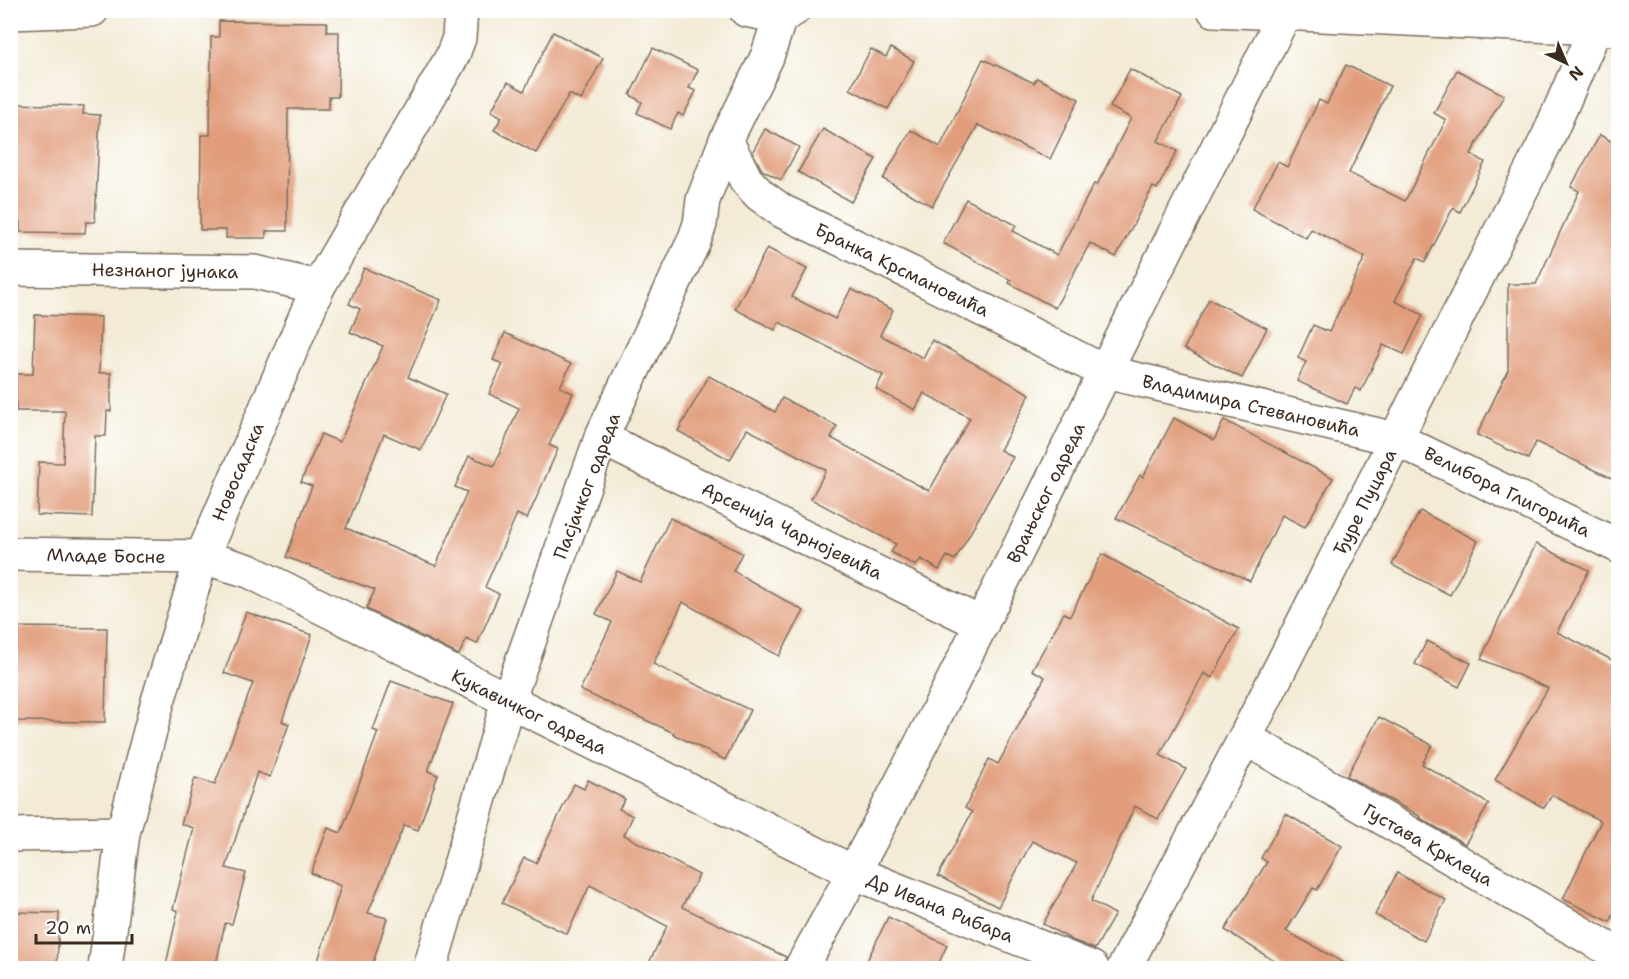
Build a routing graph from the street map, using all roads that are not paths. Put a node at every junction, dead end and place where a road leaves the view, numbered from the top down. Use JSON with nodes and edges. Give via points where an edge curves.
{"nodes":[{"id":1,"x":92,"y":10,"type":"edge"},
{"id":2,"x":461,"y":10,"type":"edge"},
{"id":3,"x":746,"y":10,"type":"edge"},
{"id":4,"x":1214,"y":10,"type":"edge"},
{"id":5,"x":10,"y":13,"type":"edge"},
{"id":6,"x":1266,"y":13,"type":"edge"},
{"id":7,"x":786,"y":14,"type":"edge"},
{"id":8,"x":1606,"y":29,"type":"edge"},
{"id":9,"x":726,"y":140,"type":"junction"},
{"id":10,"x":10,"y":268,"type":"edge"},
{"id":11,"x":318,"y":287,"type":"junction"},
{"id":12,"x":1105,"y":372,"type":"junction"},
{"id":13,"x":602,"y":438,"type":"junction"},
{"id":14,"x":1396,"y":439,"type":"junction"},
{"id":15,"x":1618,"y":546,"type":"edge"},
{"id":16,"x":10,"y":554,"type":"edge"},
{"id":17,"x":202,"y":557,"type":"junction"},
{"id":18,"x":982,"y":624,"type":"junction"},
{"id":19,"x":508,"y":701,"type":"junction"},
{"id":20,"x":1245,"y":738,"type":"junction"},
{"id":21,"x":123,"y":833,"type":"junction"},
{"id":22,"x":10,"y":835,"type":"edge"},
{"id":23,"x":855,"y":873,"type":"junction"},
{"id":24,"x":1610,"y":954,"type":"edge"},
{"id":25,"x":105,"y":969,"type":"edge"},
{"id":26,"x":430,"y":969,"type":"edge"},
{"id":27,"x":801,"y":969,"type":"edge"},
{"id":28,"x":1092,"y":969,"type":"edge"},
{"id":29,"x":1124,"y":969,"type":"edge"}],
"edges":[{"from":1,"to":5,"type":"street"},
{"from":2,"to":11,"type":"street","name":"Новосадска","via":[[459,38],[452,57]]},
{"from":3,"to":7,"type":"street"},
{"from":4,"to":6,"type":"street"},
{"from":6,"to":8,"type":"street"},
{"from":6,"to":12,"type":"street","name":"Врањског одреда"},
{"from":7,"to":9,"type":"street","name":"Пасјачког одреда"},
{"from":8,"to":14,"type":"street","name":"Ђуре Пуцара"},
{"from":9,"to":12,"type":"street","name":"Бранка Крсмановића","via":[[746,180],[782,211]]},
{"from":9,"to":13,"type":"street","name":"Пасјачког одреда","via":[[703,200],[694,241]]},
{"from":10,"to":11,"type":"street","name":"Незнаног јунака","via":[[255,273]]},
{"from":11,"to":17,"type":"street","name":"Новосадска"},
{"from":12,"to":14,"type":"street","name":"Владимира Стевановића"},
{"from":12,"to":18,"type":"street","name":"Врањског одреда"},
{"from":13,"to":18,"type":"street","name":"Арсенија Чарнојевића"},
{"from":13,"to":19,"type":"street","name":"Пасјачког одреда"},
{"from":14,"to":15,"type":"street","name":"Велибора Глигорића"},
{"from":14,"to":20,"type":"street","name":"Ђуре Пуцара"},
{"from":16,"to":17,"type":"street","name":"Младе Босне"},
{"from":17,"to":19,"type":"street","name":"Кукавичког одреда","via":[[249,571]]},
{"from":17,"to":21,"type":"street","name":"Новосадска"},
{"from":18,"to":23,"type":"street","name":"Врањског одреда"},
{"from":19,"to":23,"type":"street","name":"Кукавичког одреда"},
{"from":19,"to":26,"type":"street","name":"Пасјачког одреда"},
{"from":20,"to":24,"type":"street","name":"Густава Крклеца"},
{"from":20,"to":29,"type":"street","name":"Ђуре Пуцара"},
{"from":21,"to":22,"type":"street"},
{"from":21,"to":25,"type":"street","name":"Новосадска"},
{"from":23,"to":27,"type":"street","name":"Врањског одреда"},
{"from":23,"to":28,"type":"street","name":"Др Ивана Рибара"}]}
